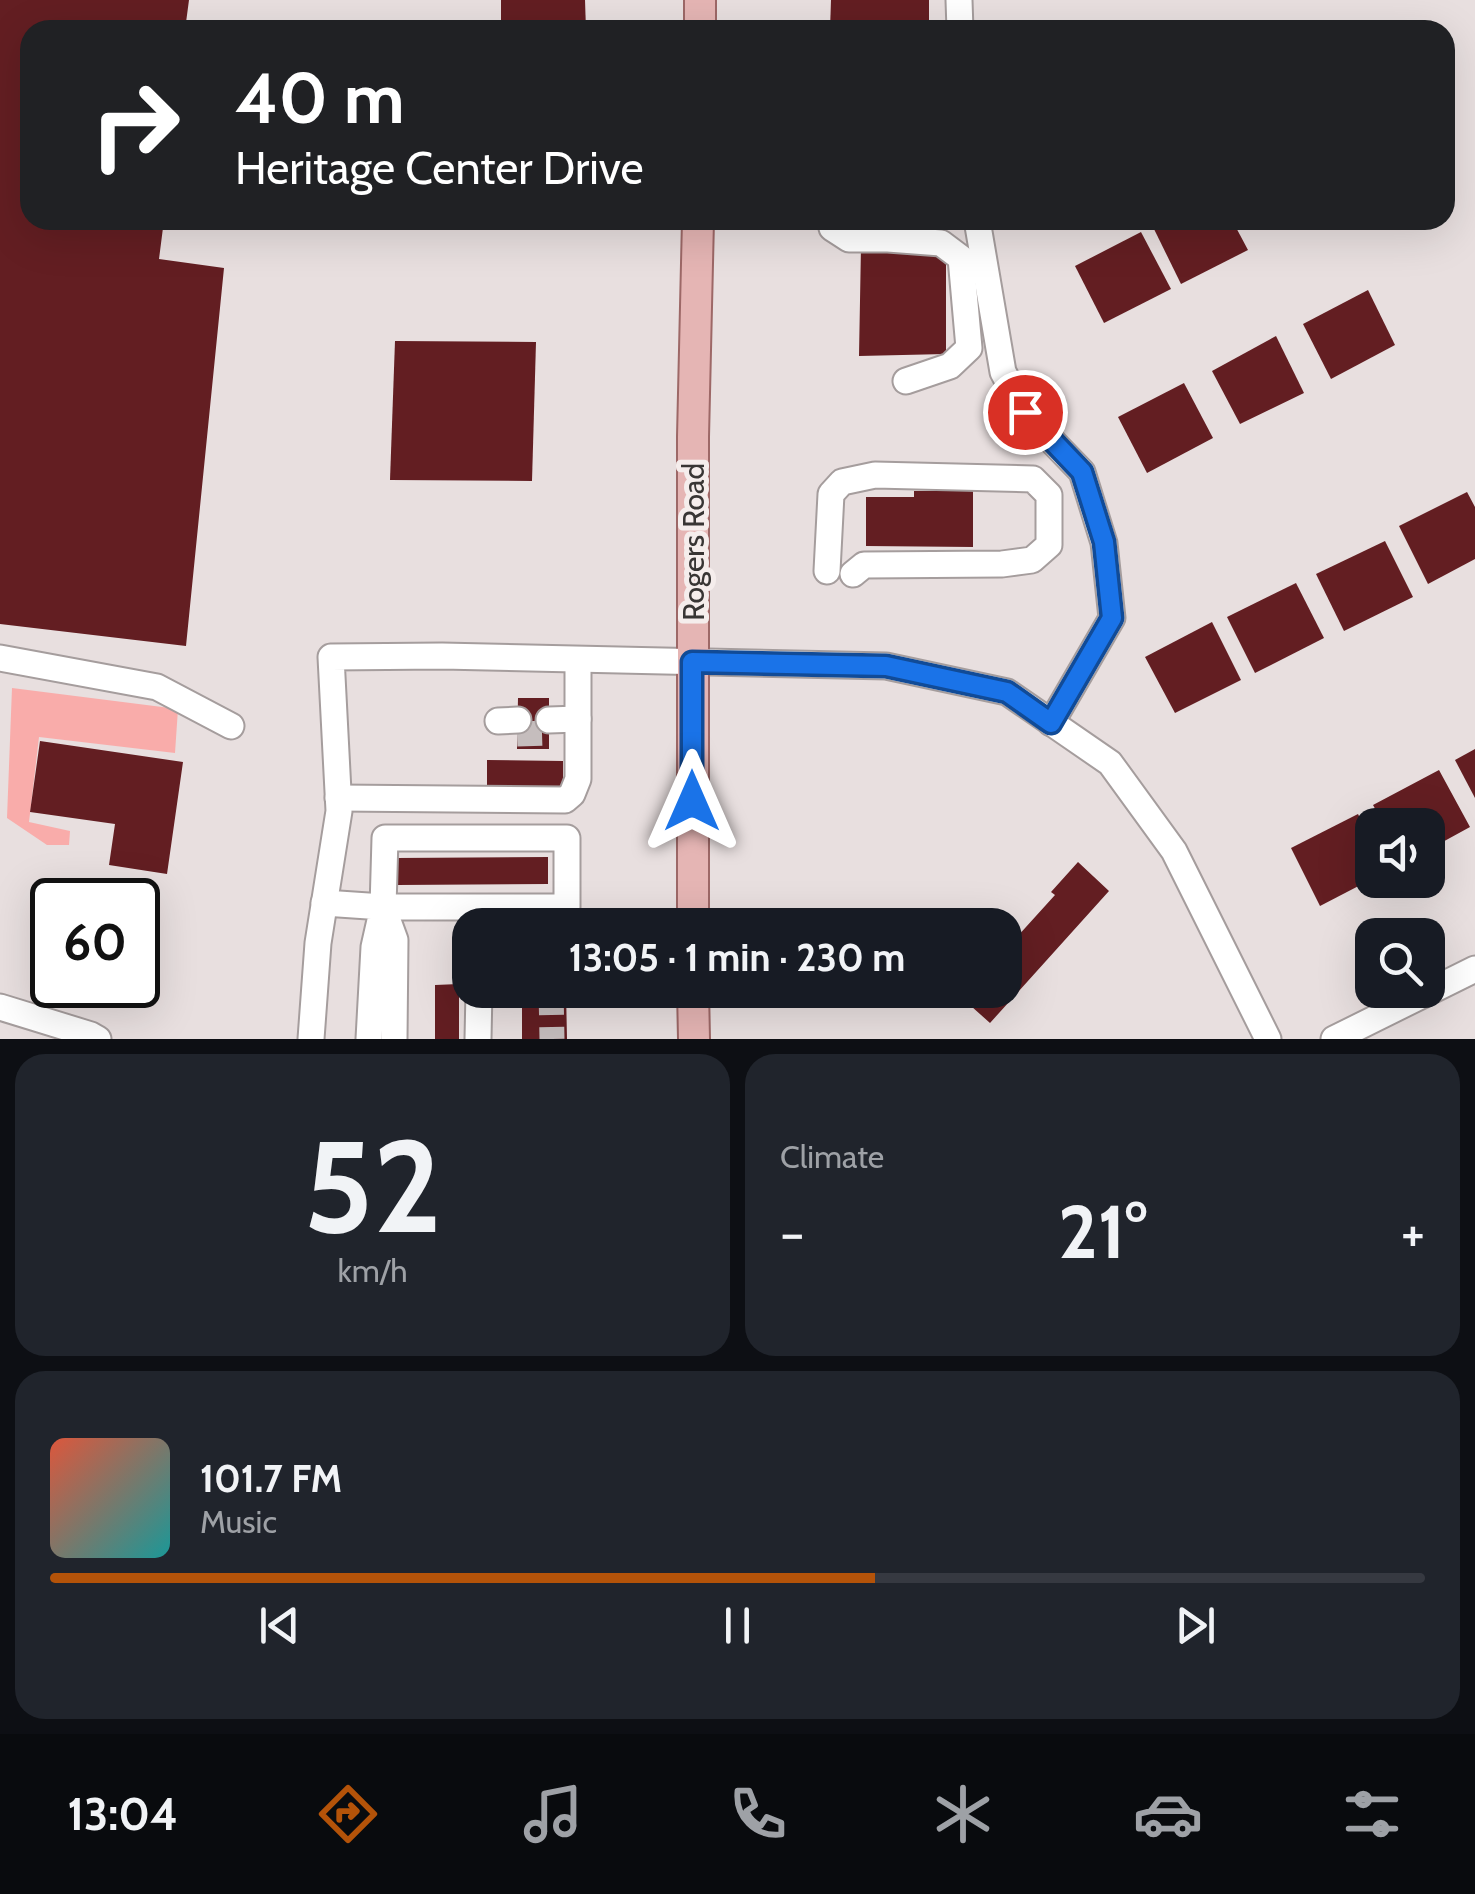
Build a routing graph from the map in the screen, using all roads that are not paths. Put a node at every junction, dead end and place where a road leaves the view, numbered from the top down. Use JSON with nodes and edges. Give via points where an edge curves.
{"nodes":[{"id":1,"x":698,"y":230,"type":"edge"},
{"id":2,"x":835,"y":230,"type":"edge"},
{"id":3,"x":979,"y":230,"type":"edge"},
{"id":4,"x":906,"y":381,"type":"dead end"},
{"id":5,"x":840,"y":572,"type":"joint"},
{"id":6,"x":0,"y":658,"type":"edge"},
{"id":7,"x":578,"y":660,"type":"junction"},
{"id":8,"x":692,"y":662,"type":"junction"},
{"id":9,"x":1051,"y":723,"type":"junction"},
{"id":10,"x":231,"y":726,"type":"dead end"},
{"id":11,"x":549,"y":726,"type":"tunnel mouth"},
{"id":12,"x":578,"y":726,"type":"junction"},
{"id":13,"x":338,"y":798,"type":"junction"},
{"id":14,"x":324,"y":903,"type":"junction"},
{"id":15,"x":383,"y":907,"type":"junction"},
{"id":16,"x":692,"y":908,"type":"edge"},
{"id":17,"x":1475,"y":969,"type":"edge"},
{"id":18,"x":0,"y":1007,"type":"edge"},
{"id":19,"x":479,"y":1008,"type":"edge"},
{"id":20,"x":694,"y":1008,"type":"edge"},
{"id":21,"x":98,"y":1039,"type":"edge"},
{"id":22,"x":311,"y":1039,"type":"edge"},
{"id":23,"x":369,"y":1039,"type":"edge"},
{"id":24,"x":394,"y":1039,"type":"edge"},
{"id":25,"x":478,"y":1039,"type":"edge"},
{"id":26,"x":694,"y":1039,"type":"edge"},
{"id":27,"x":1268,"y":1039,"type":"edge"},
{"id":28,"x":1334,"y":1039,"type":"edge"}],
"edges":[{"from":1,"to":8,"type":"main road","name":"Rogers Road"},
{"from":2,"to":4,"type":"street","via":[[849,239],[941,243],[961,258],[969,348],[950,366]]},
{"from":3,"to":9,"type":"street","via":[[1003,372],[1025,412],[1082,472],[1104,542],[1112,618]]},
{"from":5,"to":5,"type":"street","via":[[864,565],[1032,560],[1049,546],[1049,494],[1033,479],[875,474],[842,482],[831,494]]},
{"from":6,"to":10,"type":"street","via":[[157,687]]},
{"from":7,"to":8,"type":"street"},
{"from":7,"to":12,"type":"street"},
{"from":7,"to":13,"type":"street","via":[[330,657]]},
{"from":8,"to":9,"type":"street","via":[[886,666],[1007,692]]},
{"from":8,"to":16,"type":"main road","name":"Rogers Road"},
{"from":9,"to":27,"type":"street","via":[[1110,763],[1174,851]]},
{"from":11,"to":12,"type":"street"},
{"from":12,"to":13,"type":"street","via":[[578,779],[565,800]]},
{"from":13,"to":14,"type":"street"},
{"from":14,"to":15,"type":"street"},
{"from":14,"to":22,"type":"street"},
{"from":15,"to":15,"type":"street","via":[[567,907],[567,838],[385,838]]},
{"from":15,"to":23,"type":"street"},
{"from":15,"to":24,"type":"street","via":[[395,940]]},
{"from":17,"to":28,"type":"street"},
{"from":18,"to":21,"type":"street"},
{"from":19,"to":25,"type":"street"},
{"from":20,"to":26,"type":"main road"}]}
